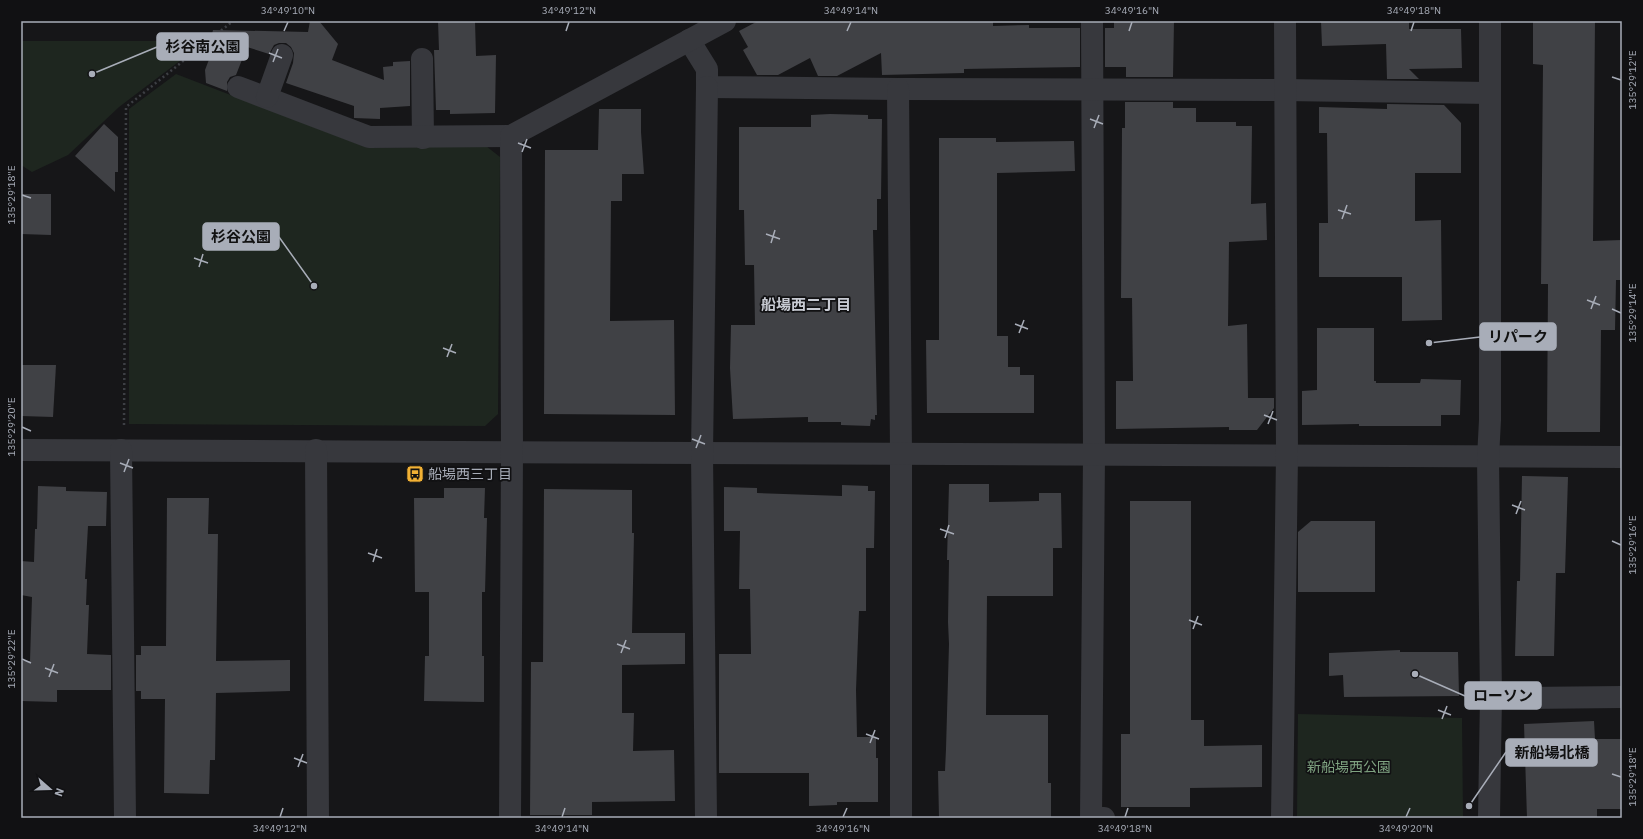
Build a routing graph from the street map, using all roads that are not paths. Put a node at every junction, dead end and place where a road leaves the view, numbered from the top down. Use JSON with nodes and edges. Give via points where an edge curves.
{"nodes":[{"id":1,"x":726,"y":21,"type":"edge"},
{"id":2,"x":1092,"y":21,"type":"edge"},
{"id":3,"x":1285,"y":21,"type":"edge"},
{"id":4,"x":1490,"y":21,"type":"edge"},
{"id":5,"x":689,"y":40,"type":"junction"},
{"id":6,"x":282,"y":55,"type":"dead end"},
{"id":7,"x":422,"y":59,"type":"dead end"},
{"id":8,"x":238,"y":87,"type":"dead end"},
{"id":9,"x":707,"y":87,"type":"junction"},
{"id":10,"x":898,"y":89,"type":"junction"},
{"id":11,"x":1092,"y":89,"type":"junction"},
{"id":12,"x":1284,"y":90,"type":"junction"},
{"id":13,"x":1489,"y":93,"type":"junction"},
{"id":14,"x":267,"y":98,"type":"junction"},
{"id":15,"x":511,"y":136,"type":"junction"},
{"id":16,"x":423,"y":138,"type":"junction"},
{"id":17,"x":123,"y":440,"type":"junction"},
{"id":18,"x":21,"y":450,"type":"edge"},
{"id":19,"x":316,"y":450,"type":"junction"},
{"id":20,"x":512,"y":453,"type":"junction"},
{"id":21,"x":901,"y":453,"type":"junction"},
{"id":22,"x":702,"y":454,"type":"junction"},
{"id":23,"x":1094,"y":454,"type":"junction"},
{"id":24,"x":1287,"y":455,"type":"junction"},
{"id":25,"x":1622,"y":457,"type":"edge"},
{"id":26,"x":1488,"y":458,"type":"junction"},
{"id":27,"x":1491,"y":696,"type":"junction"},
{"id":28,"x":1622,"y":697,"type":"edge"},
{"id":29,"x":125,"y":818,"type":"edge"},
{"id":30,"x":318,"y":818,"type":"edge"},
{"id":31,"x":510,"y":818,"type":"edge"},
{"id":32,"x":706,"y":818,"type":"edge"},
{"id":33,"x":901,"y":818,"type":"edge"},
{"id":34,"x":1104,"y":818,"type":"edge"},
{"id":35,"x":1282,"y":818,"type":"edge"},
{"id":36,"x":1489,"y":818,"type":"edge"}],
"edges":[{"from":1,"to":5,"type":"street"},
{"from":2,"to":11,"type":"street"},
{"from":3,"to":12,"type":"street"},
{"from":4,"to":13,"type":"street"},
{"from":5,"to":9,"type":"street","via":[[707,69]]},
{"from":5,"to":15,"type":"street"},
{"from":6,"to":14,"type":"street"},
{"from":7,"to":16,"type":"street"},
{"from":8,"to":14,"type":"street"},
{"from":9,"to":10,"type":"street"},
{"from":9,"to":22,"type":"street"},
{"from":10,"to":11,"type":"street"},
{"from":10,"to":21,"type":"street"},
{"from":11,"to":12,"type":"street"},
{"from":11,"to":23,"type":"street"},
{"from":12,"to":13,"type":"street"},
{"from":12,"to":24,"type":"street"},
{"from":13,"to":26,"type":"street"},
{"from":14,"to":16,"type":"street","via":[[369,137]]},
{"from":15,"to":16,"type":"street"},
{"from":15,"to":20,"type":"street"},
{"from":17,"to":18,"type":"street"},
{"from":17,"to":19,"type":"street"},
{"from":17,"to":29,"type":"street"},
{"from":19,"to":20,"type":"street"},
{"from":19,"to":30,"type":"street"},
{"from":20,"to":22,"type":"street"},
{"from":20,"to":31,"type":"street"},
{"from":21,"to":22,"type":"street"},
{"from":21,"to":23,"type":"street"},
{"from":21,"to":33,"type":"street"},
{"from":22,"to":32,"type":"street"},
{"from":23,"to":24,"type":"street"},
{"from":23,"to":34,"type":"street","via":[[1091,818]]},
{"from":24,"to":26,"type":"street"},
{"from":24,"to":35,"type":"street"},
{"from":25,"to":26,"type":"street"},
{"from":26,"to":27,"type":"street"},
{"from":27,"to":28,"type":"street"},
{"from":27,"to":36,"type":"street"}]}
